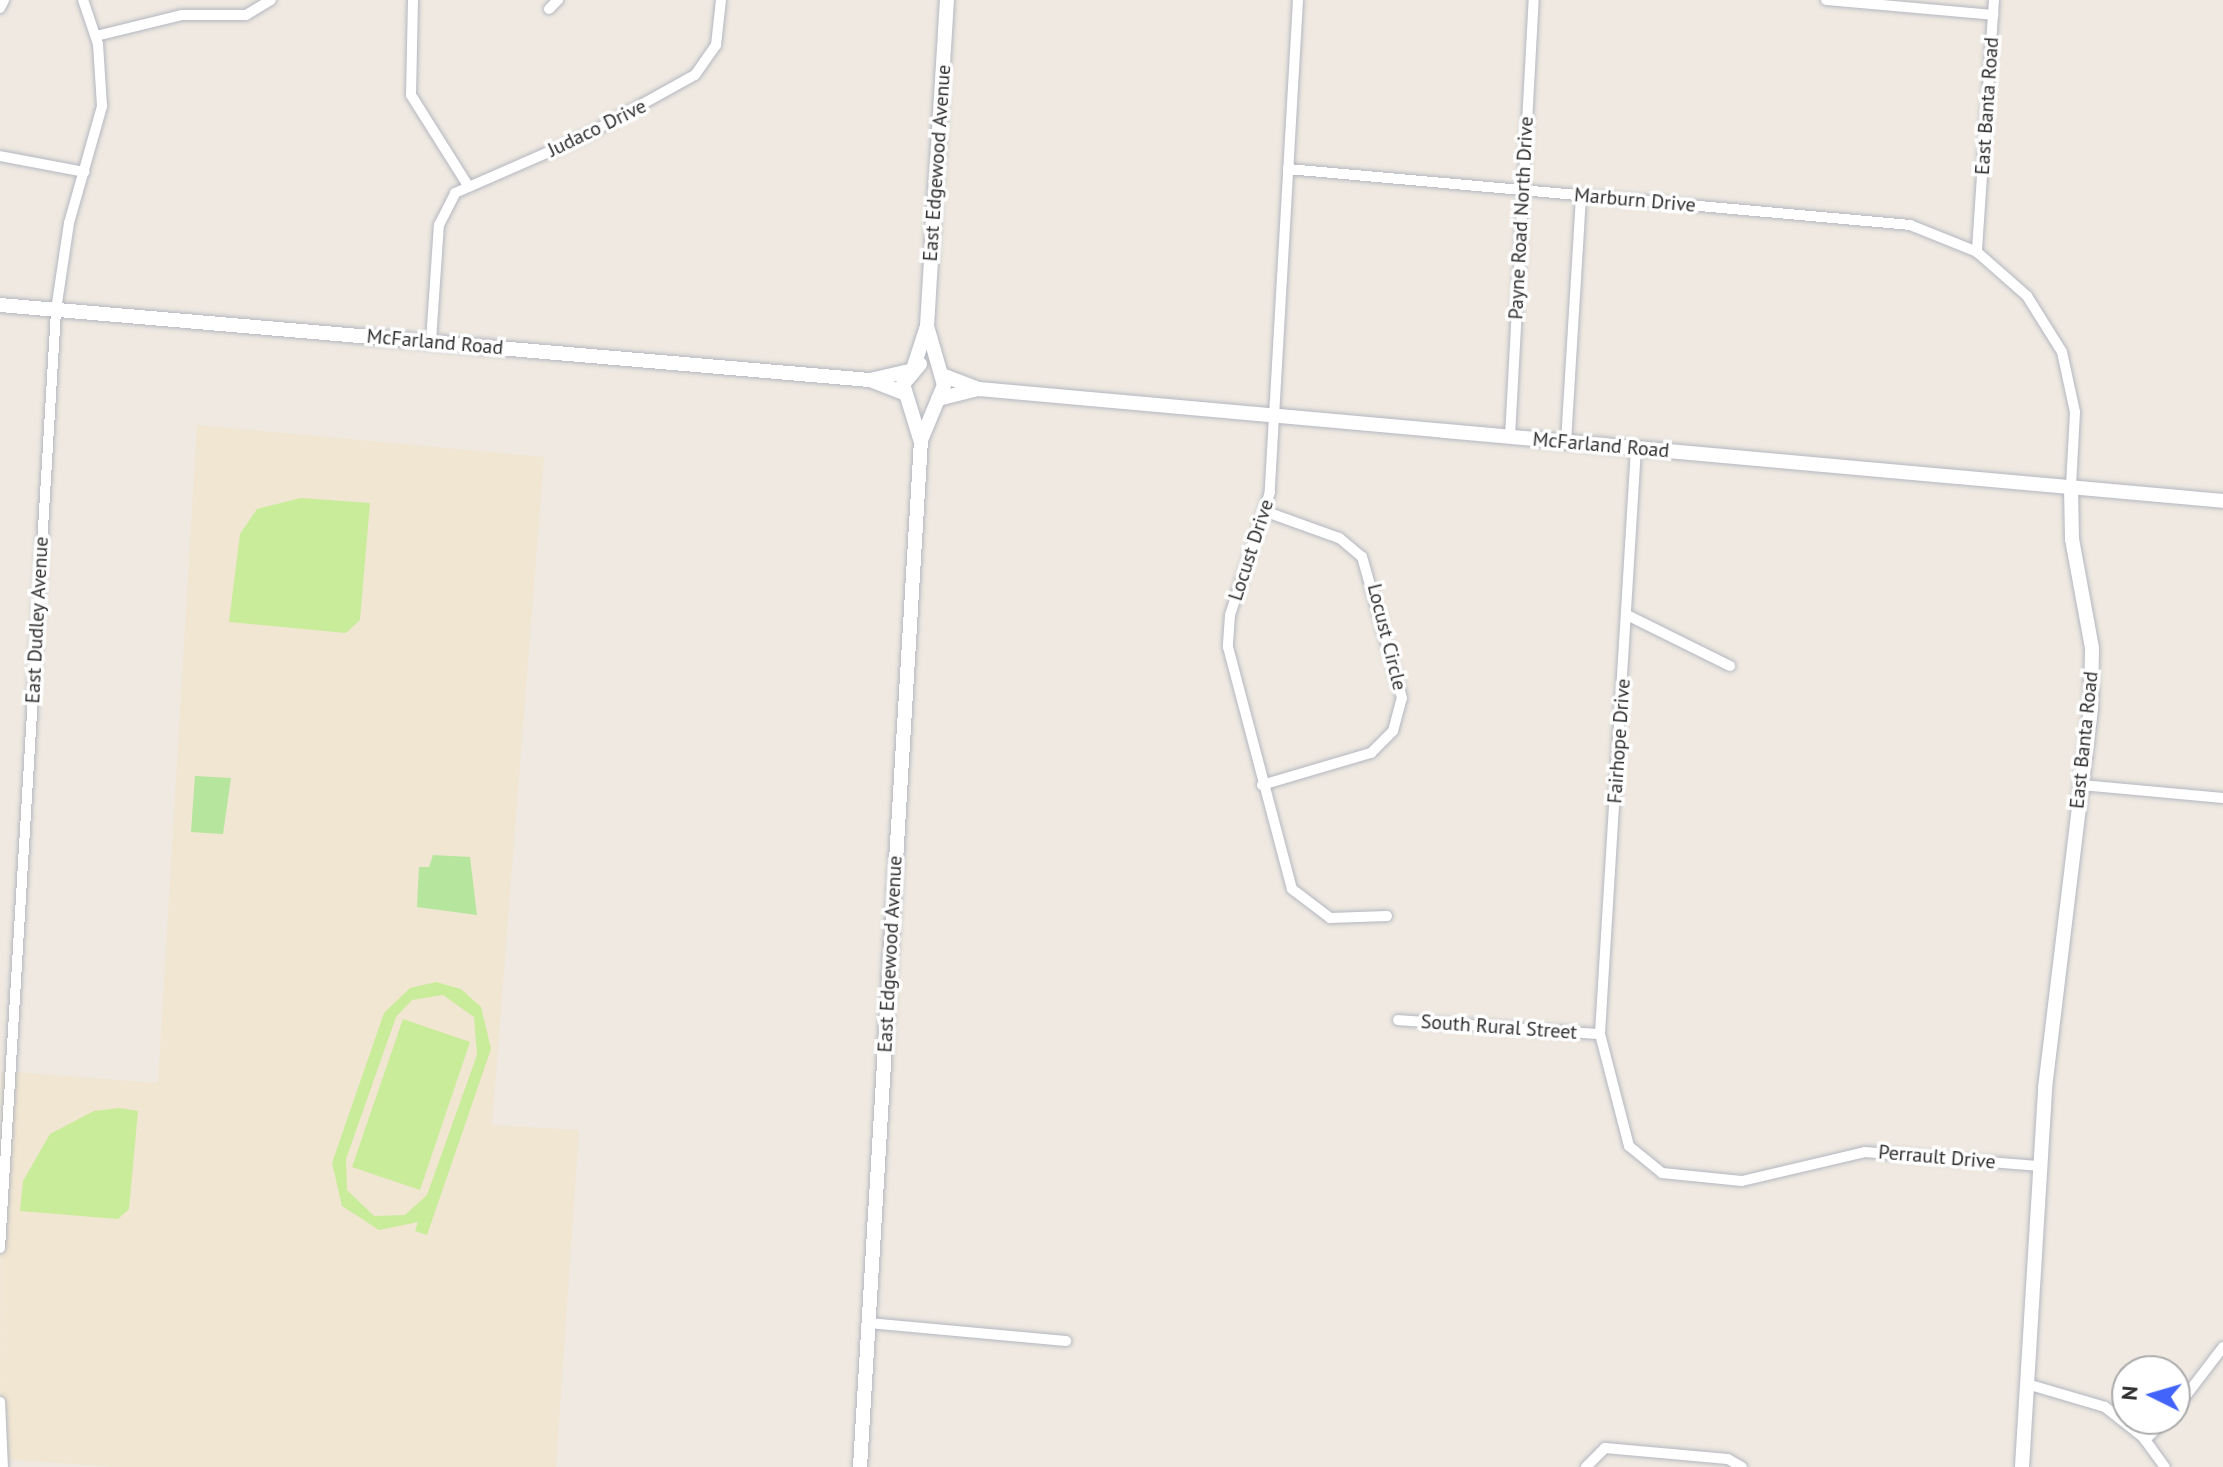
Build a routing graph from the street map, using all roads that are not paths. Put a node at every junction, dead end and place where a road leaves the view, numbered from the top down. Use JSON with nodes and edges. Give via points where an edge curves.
{"nodes":[{"id":1,"x":4,"y":0,"type":"edge"},
{"id":2,"x":83,"y":0,"type":"edge"},
{"id":3,"x":271,"y":0,"type":"edge"},
{"id":4,"x":413,"y":0,"type":"edge"},
{"id":5,"x":558,"y":0,"type":"edge"},
{"id":6,"x":721,"y":0,"type":"edge"},
{"id":7,"x":947,"y":0,"type":"edge"},
{"id":8,"x":1298,"y":0,"type":"edge"},
{"id":9,"x":1534,"y":0,"type":"edge"},
{"id":10,"x":1826,"y":0,"type":"edge"},
{"id":11,"x":1994,"y":0,"type":"edge"},
{"id":12,"x":0,"y":8,"type":"edge"},
{"id":13,"x":549,"y":9,"type":"dead end"},
{"id":14,"x":1993,"y":15,"type":"junction"},
{"id":15,"x":96,"y":36,"type":"junction"},
{"id":16,"x":0,"y":156,"type":"edge"},
{"id":17,"x":1288,"y":169,"type":"junction"},
{"id":18,"x":85,"y":172,"type":"junction"},
{"id":19,"x":467,"y":184,"type":"junction"},
{"id":20,"x":1523,"y":190,"type":"junction"},
{"id":21,"x":1581,"y":195,"type":"junction"},
{"id":22,"x":1977,"y":252,"type":"junction"},
{"id":23,"x":0,"y":305,"type":"edge"},
{"id":24,"x":56,"y":310,"type":"junction"},
{"id":25,"x":927,"y":326,"type":"junction"},
{"id":26,"x":431,"y":341,"type":"junction"},
{"id":27,"x":911,"y":368,"type":"junction"},
{"id":28,"x":940,"y":373,"type":"junction"},
{"id":29,"x":870,"y":380,"type":"junction"},
{"id":30,"x":979,"y":389,"type":"junction"},
{"id":31,"x":907,"y":396,"type":"junction"},
{"id":32,"x":936,"y":400,"type":"junction"},
{"id":33,"x":1274,"y":416,"type":"junction"},
{"id":34,"x":1510,"y":437,"type":"junction"},
{"id":35,"x":921,"y":440,"type":"junction"},
{"id":36,"x":1566,"y":442,"type":"junction"},
{"id":37,"x":1636,"y":448,"type":"junction"},
{"id":38,"x":2071,"y":487,"type":"junction"},
{"id":39,"x":2223,"y":501,"type":"edge"},
{"id":40,"x":1264,"y":511,"type":"junction"},
{"id":41,"x":1627,"y":615,"type":"junction"},
{"id":42,"x":1730,"y":666,"type":"dead end"},
{"id":43,"x":1262,"y":785,"type":"junction"},
{"id":44,"x":2081,"y":785,"type":"junction"},
{"id":45,"x":2223,"y":798,"type":"edge"},
{"id":46,"x":1387,"y":916,"type":"dead end"},
{"id":47,"x":1398,"y":1020,"type":"dead end"},
{"id":48,"x":1600,"y":1034,"type":"junction"},
{"id":49,"x":2040,"y":1166,"type":"junction"},
{"id":50,"x":0,"y":1248,"type":"edge"},
{"id":51,"x":868,"y":1323,"type":"junction"},
{"id":52,"x":1066,"y":1341,"type":"dead end"},
{"id":53,"x":2223,"y":1347,"type":"edge"},
{"id":54,"x":2027,"y":1384,"type":"junction"},
{"id":55,"x":2191,"y":1389,"type":"edge"},
{"id":56,"x":0,"y":1402,"type":"edge"},
{"id":57,"x":2150,"y":1435,"type":"edge"},
{"id":58,"x":2145,"y":1440,"type":"junction"},
{"id":59,"x":1741,"y":1466,"type":"edge"},
{"id":60,"x":3,"y":1467,"type":"edge"},
{"id":61,"x":860,"y":1467,"type":"edge"},
{"id":62,"x":1586,"y":1467,"type":"edge"},
{"id":63,"x":2022,"y":1467,"type":"edge"},
{"id":64,"x":2165,"y":1467,"type":"edge"}],
"edges":[{"from":1,"to":12,"type":"street"},
{"from":2,"to":15,"type":"street","name":"East Dudley Avenue"},
{"from":3,"to":15,"type":"street","via":[[246,15],[182,15]]},
{"from":4,"to":19,"type":"street","via":[[411,95]]},
{"from":5,"to":13,"type":"street"},
{"from":6,"to":19,"type":"street","name":"Judaco Drive","via":[[713,52],[695,75],[649,103]]},
{"from":7,"to":25,"type":"street","name":"East Edgewood Avenue"},
{"from":8,"to":17,"type":"street","name":"Locust Drive"},
{"from":9,"to":20,"type":"street","name":"Payne Road North Drive"},
{"from":10,"to":14,"type":"street"},
{"from":11,"to":14,"type":"street","name":"East Banta Road"},
{"from":14,"to":22,"type":"street","name":"East Banta Road"},
{"from":15,"to":18,"type":"street","name":"East Dudley Avenue","via":[[102,106]]},
{"from":16,"to":18,"type":"street"},
{"from":17,"to":20,"type":"street","name":"Marburn Drive"},
{"from":17,"to":33,"type":"street","name":"Locust Drive"},
{"from":18,"to":24,"type":"street","name":"East Dudley Avenue"},
{"from":19,"to":26,"type":"street","via":[[439,225]]},
{"from":20,"to":21,"type":"street","name":"Marburn Drive"},
{"from":20,"to":34,"type":"street","name":"Payne Road North Drive"},
{"from":21,"to":22,"type":"street","name":"Marburn Drive","via":[[1910,225]]},
{"from":21,"to":36,"type":"street"},
{"from":22,"to":38,"type":"street","name":"East Banta Road","via":[[2033,302],[2062,352],[2075,412]]},
{"from":23,"to":24,"type":"street","name":"McFarland Road"},
{"from":24,"to":26,"type":"street","name":"McFarland Road"},
{"from":24,"to":50,"type":"street","name":"East Dudley Avenue"},
{"from":25,"to":27,"type":"street","name":"East Edgewood Avenue"},
{"from":25,"to":28,"type":"street","name":"East Edgewood Avenue"},
{"from":26,"to":29,"type":"street","name":"McFarland Road"},
{"from":27,"to":28,"type":"street"},
{"from":27,"to":29,"type":"street","name":"McFarland Road"},
{"from":27,"to":31,"type":"street","name":"East Edgewood Avenue"},
{"from":28,"to":30,"type":"street","name":"McFarland Road"},
{"from":28,"to":32,"type":"street","name":"East Edgewood Avenue"},
{"from":29,"to":31,"type":"street","name":"McFarland Road"},
{"from":30,"to":32,"type":"street","name":"McFarland Road"},
{"from":30,"to":33,"type":"street","name":"McFarland Road"},
{"from":31,"to":32,"type":"street"},
{"from":31,"to":35,"type":"street","name":"East Edgewood Avenue"},
{"from":32,"to":35,"type":"street","name":"East Edgewood Avenue"},
{"from":33,"to":34,"type":"street","name":"McFarland Road"},
{"from":33,"to":40,"type":"street","name":"Locust Drive"},
{"from":34,"to":36,"type":"street","name":"McFarland Road"},
{"from":35,"to":51,"type":"street","name":"East Edgewood Avenue"},
{"from":36,"to":37,"type":"street","name":"McFarland Road"},
{"from":37,"to":38,"type":"street","name":"McFarland Road"},
{"from":37,"to":41,"type":"street","name":"Fairhope Drive"},
{"from":38,"to":39,"type":"street","name":"McFarland Road"},
{"from":38,"to":44,"type":"street","name":"East Banta Road","via":[[2072,539],[2093,662]]},
{"from":40,"to":43,"type":"street","name":"Locust Drive","via":[[1228,633]]},
{"from":40,"to":43,"type":"street","name":"Locust Circle","via":[[1339,538],[1362,557],[1402,698],[1393,731],[1371,753]]},
{"from":41,"to":42,"type":"street"},
{"from":41,"to":48,"type":"street","name":"Fairhope Drive"},
{"from":43,"to":46,"type":"street","name":"Locust Drive","via":[[1288,881],[1301,900],[1334,919]]},
{"from":44,"to":45,"type":"street"},
{"from":44,"to":49,"type":"street","name":"East Banta Road"},
{"from":47,"to":48,"type":"street","name":"South Rural Street"},
{"from":48,"to":49,"type":"street","name":"Perrault Drive","via":[[1629,1146],[1662,1173],[1765,1180],[1874,1151]]},
{"from":49,"to":54,"type":"street","name":"East Banta Road"},
{"from":51,"to":52,"type":"street"},
{"from":51,"to":61,"type":"street","name":"East Edgewood Avenue"},
{"from":53,"to":55,"type":"street"},
{"from":54,"to":58,"type":"street","via":[[2090,1398]]},
{"from":54,"to":63,"type":"street","name":"East Banta Road"},
{"from":56,"to":60,"type":"street"},
{"from":57,"to":58,"type":"street"},
{"from":58,"to":64,"type":"street"},
{"from":59,"to":62,"type":"street","via":[[1608,1448],[1591,1454]]}]}
